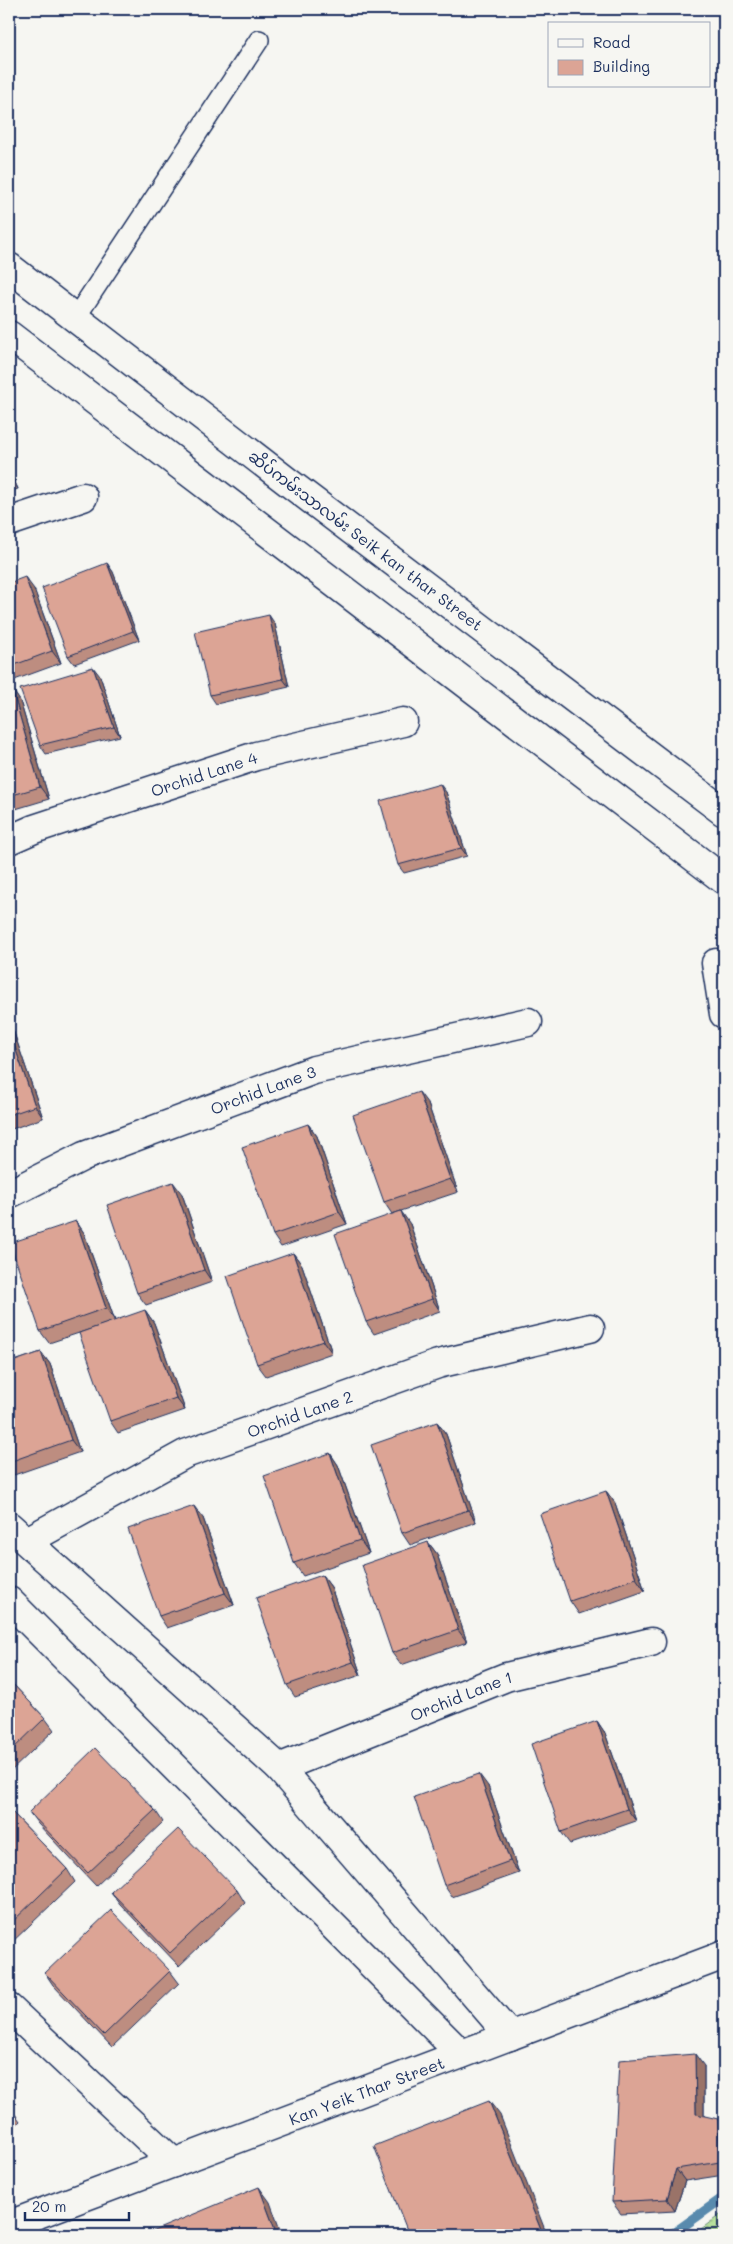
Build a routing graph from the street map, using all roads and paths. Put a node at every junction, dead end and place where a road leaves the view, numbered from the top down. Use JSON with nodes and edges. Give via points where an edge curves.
{"nodes":[{"id":1,"x":259,"y":40,"type":"dead end"},
{"id":2,"x":9,"y":266,"type":"edge"},
{"id":3,"x":76,"y":317,"type":"junction"},
{"id":4,"x":9,"y":335,"type":"edge"},
{"id":5,"x":83,"y":497,"type":"dead end"},
{"id":6,"x":9,"y":522,"type":"edge"},
{"id":7,"x":403,"y":722,"type":"dead end"},
{"id":8,"x":724,"y":812,"type":"edge"},
{"id":9,"x":9,"y":840,"type":"edge"},
{"id":10,"x":724,"y":880,"type":"edge"},
{"id":11,"x":720,"y":966,"type":"edge"},
{"id":12,"x":724,"y":1014,"type":"edge"},
{"id":13,"x":528,"y":1022,"type":"dead end"},
{"id":14,"x":9,"y":1194,"type":"edge"},
{"id":15,"x":590,"y":1328,"type":"dead end"},
{"id":16,"x":18,"y":1534,"type":"edge"},
{"id":17,"x":9,"y":1601,"type":"edge"},
{"id":18,"x":651,"y":1642,"type":"dead end"},
{"id":19,"x":279,"y":1768,"type":"junction"},
{"id":20,"x":724,"y":1955,"type":"edge"},
{"id":21,"x":9,"y":2008,"type":"edge"},
{"id":22,"x":510,"y":2036,"type":"junction"},
{"id":23,"x":461,"y":2054,"type":"junction"},
{"id":24,"x":174,"y":2163,"type":"junction"},
{"id":25,"x":17,"y":2227,"type":"edge"}],
"edges":[{"from":1,"to":3,"type":"lane"},
{"from":2,"to":3,"type":"street","name":"ဆိပ်ကမ်းသာလမ်း Seik kan thar Street"},
{"from":3,"to":8,"type":"street","name":"ဆိပ်ကမ်းသာလမ်း Seik kan thar Street"},
{"from":4,"to":10,"type":"street"},
{"from":5,"to":6,"type":"street"},
{"from":7,"to":9,"type":"street","name":"Orchid Lane 4","via":[[256,756]]},
{"from":11,"to":12,"type":"street"},
{"from":13,"to":14,"type":"street","name":"Orchid Lane 3","via":[[314,1070],[84,1156]]},
{"from":15,"to":16,"type":"street","name":"Orchid Lane 2","via":[[438,1364],[185,1454]]},
{"from":16,"to":19,"type":"street"},
{"from":17,"to":23,"type":"street"},
{"from":18,"to":19,"type":"street","name":"Orchid Lane 1","via":[[506,1677]]},
{"from":19,"to":22,"type":"street"},
{"from":20,"to":22,"type":"street","name":"Kan Yeik Thar Street","via":[[680,1962]]},
{"from":21,"to":24,"type":"street"},
{"from":22,"to":23,"type":"street","name":"Kan Yeik Thar Street"},
{"from":23,"to":24,"type":"street","name":"Kan Yeik Thar Street"},
{"from":24,"to":25,"type":"street","name":"Kan Yeik Thar Street"}]}
